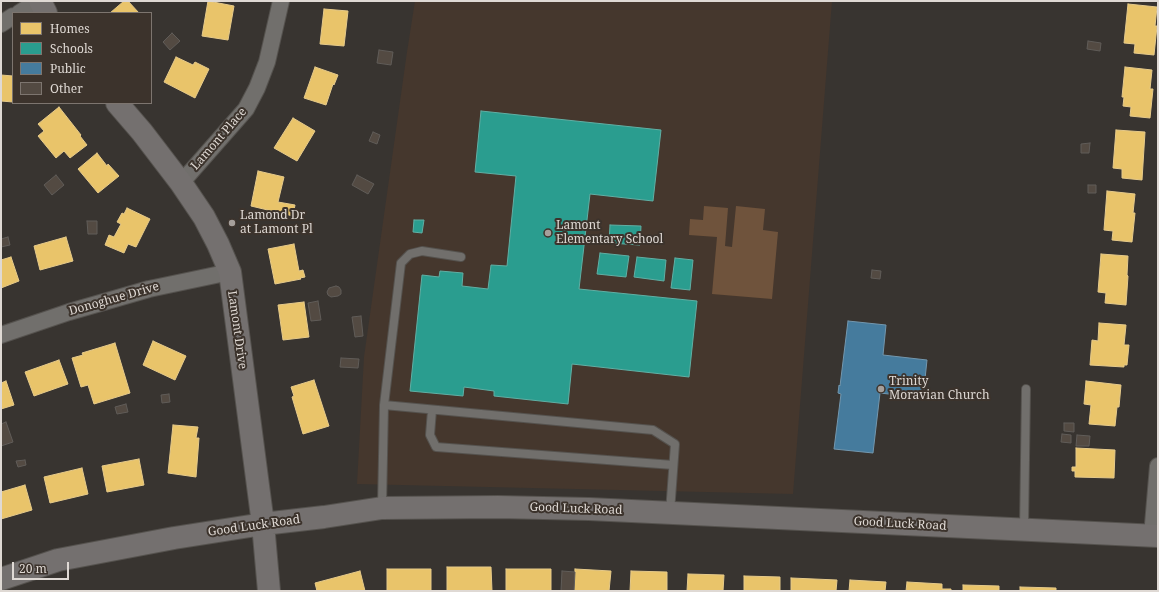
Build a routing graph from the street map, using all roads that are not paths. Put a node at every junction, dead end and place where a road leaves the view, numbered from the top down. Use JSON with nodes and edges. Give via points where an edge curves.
{"nodes":[{"id":1,"x":39,"y":1,"type":"edge"},
{"id":2,"x":281,"y":1,"type":"edge"},
{"id":3,"x":20,"y":12,"type":"edge"},
{"id":4,"x":45,"y":12,"type":"edge"},
{"id":5,"x":12,"y":17,"type":"edge"},
{"id":6,"x":1,"y":24,"type":"edge"},
{"id":7,"x":118,"y":104,"type":"edge"},
{"id":8,"x":181,"y":183,"type":"junction"},
{"id":9,"x":461,"y":257,"type":"dead end"},
{"id":10,"x":230,"y":272,"type":"junction"},
{"id":11,"x":1,"y":335,"type":"edge"},
{"id":12,"x":1026,"y":389,"type":"dead end"},
{"id":13,"x":384,"y":406,"type":"junction"},
{"id":14,"x":432,"y":410,"type":"junction"},
{"id":15,"x":674,"y":465,"type":"junction"},
{"id":16,"x":1158,"y":466,"type":"edge"},
{"id":17,"x":382,"y":508,"type":"junction"},
{"id":18,"x":670,"y":512,"type":"junction"},
{"id":19,"x":263,"y":524,"type":"junction"},
{"id":20,"x":1024,"y":530,"type":"junction"},
{"id":21,"x":1155,"y":536,"type":"edge"},
{"id":22,"x":1,"y":579,"type":"edge"},
{"id":23,"x":269,"y":591,"type":"edge"}],
"edges":[{"from":1,"to":3,"type":"street"},
{"from":1,"to":4,"type":"main road"},
{"from":2,"to":8,"type":"street","name":"Lamont Place","via":[[267,62],[246,109]]},
{"from":5,"to":6,"type":"street"},
{"from":7,"to":8,"type":"main road","name":"Lamont Drive"},
{"from":8,"to":10,"type":"main road","name":"Lamont Drive","via":[[204,216]]},
{"from":9,"to":13,"type":"lane","via":[[422,251],[410,254],[401,263]]},
{"from":10,"to":11,"type":"street","name":"Donoghue Drive","via":[[148,288]]},
{"from":10,"to":19,"type":"main road","name":"Lamont Drive"},
{"from":12,"to":20,"type":"lane"},
{"from":13,"to":14,"type":"lane"},
{"from":13,"to":17,"type":"lane"},
{"from":14,"to":15,"type":"lane","via":[[653,430],[675,444]]},
{"from":14,"to":15,"type":"lane","via":[[430,435],[436,447]]},
{"from":15,"to":18,"type":"lane"},
{"from":16,"to":21,"type":"street"},
{"from":17,"to":18,"type":"main road","name":"Good Luck Road","via":[[513,507]]},
{"from":17,"to":19,"type":"main road","name":"Good Luck Road"},
{"from":18,"to":20,"type":"main road","name":"Good Luck Road"},
{"from":19,"to":22,"type":"main road","name":"Good Luck Road","via":[[58,560]]},
{"from":19,"to":23,"type":"main road","name":"Lamont Drive"},
{"from":20,"to":21,"type":"main road","name":"Good Luck Road"}]}
